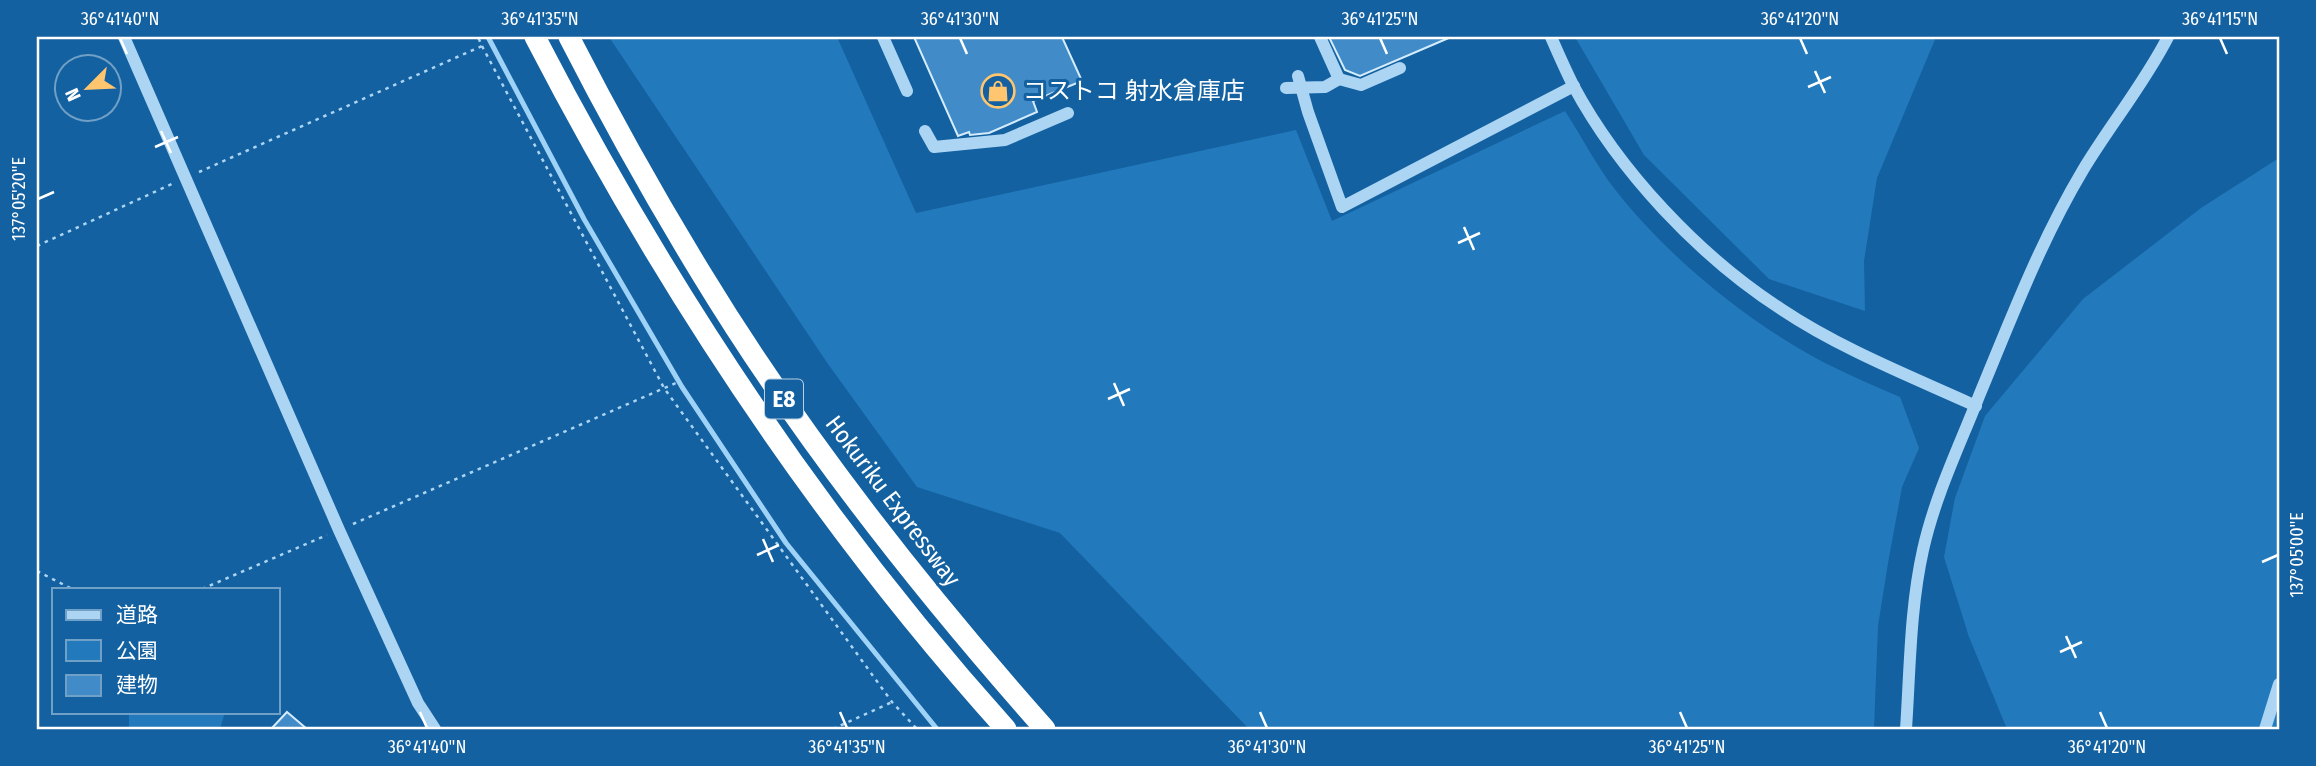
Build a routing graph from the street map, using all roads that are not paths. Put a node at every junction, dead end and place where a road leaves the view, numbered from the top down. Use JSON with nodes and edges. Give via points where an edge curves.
{"nodes":[{"id":1,"x":124,"y":37,"type":"edge"},
{"id":2,"x":535,"y":37,"type":"edge"},
{"id":3,"x":569,"y":37,"type":"edge"},
{"id":4,"x":883,"y":37,"type":"edge"},
{"id":5,"x":1320,"y":37,"type":"edge"},
{"id":6,"x":1551,"y":37,"type":"edge"},
{"id":7,"x":2168,"y":37,"type":"edge"},
{"id":8,"x":1400,"y":68,"type":"dead end"},
{"id":9,"x":1339,"y":79,"type":"junction"},
{"id":10,"x":1300,"y":81,"type":"junction"},
{"id":11,"x":1574,"y":86,"type":"junction"},
{"id":12,"x":1286,"y":88,"type":"dead end"},
{"id":13,"x":907,"y":91,"type":"dead end"},
{"id":14,"x":1068,"y":113,"type":"dead end"},
{"id":15,"x":925,"y":131,"type":"dead end"},
{"id":16,"x":1976,"y":406,"type":"junction"},
{"id":17,"x":2279,"y":684,"type":"edge"},
{"id":18,"x":435,"y":729,"type":"edge"},
{"id":19,"x":1006,"y":729,"type":"edge"},
{"id":20,"x":1045,"y":729,"type":"edge"},
{"id":21,"x":1906,"y":729,"type":"edge"},
{"id":22,"x":2265,"y":729,"type":"edge"}],
"edges":[{"from":1,"to":18,"type":"street","via":[[340,530],[418,703]]},
{"from":2,"to":19,"type":"highway","number":"E8","via":[[625,204],[734,380],[861,554]]},
{"from":3,"to":20,"type":"highway","name":"Hokuriku Expressway","number":"E8","via":[[651,188],[759,362],[939,606]]},
{"from":4,"to":13,"type":"street"},
{"from":5,"to":9,"type":"street"},
{"from":6,"to":11,"type":"street"},
{"from":7,"to":16,"type":"street","via":[[2083,170],[2038,252]]},
{"from":8,"to":9,"type":"street","via":[[1361,85]]},
{"from":9,"to":10,"type":"street","via":[[1325,87]]},
{"from":10,"to":11,"type":"street","via":[[1342,207]]},
{"from":10,"to":12,"type":"street"},
{"from":11,"to":16,"type":"street","via":[[1653,198],[1735,277],[1836,342]]},
{"from":14,"to":15,"type":"street","via":[[1005,139],[934,147]]},
{"from":16,"to":21,"type":"street","via":[[1932,513],[1922,553]]},
{"from":17,"to":22,"type":"street"}]}
